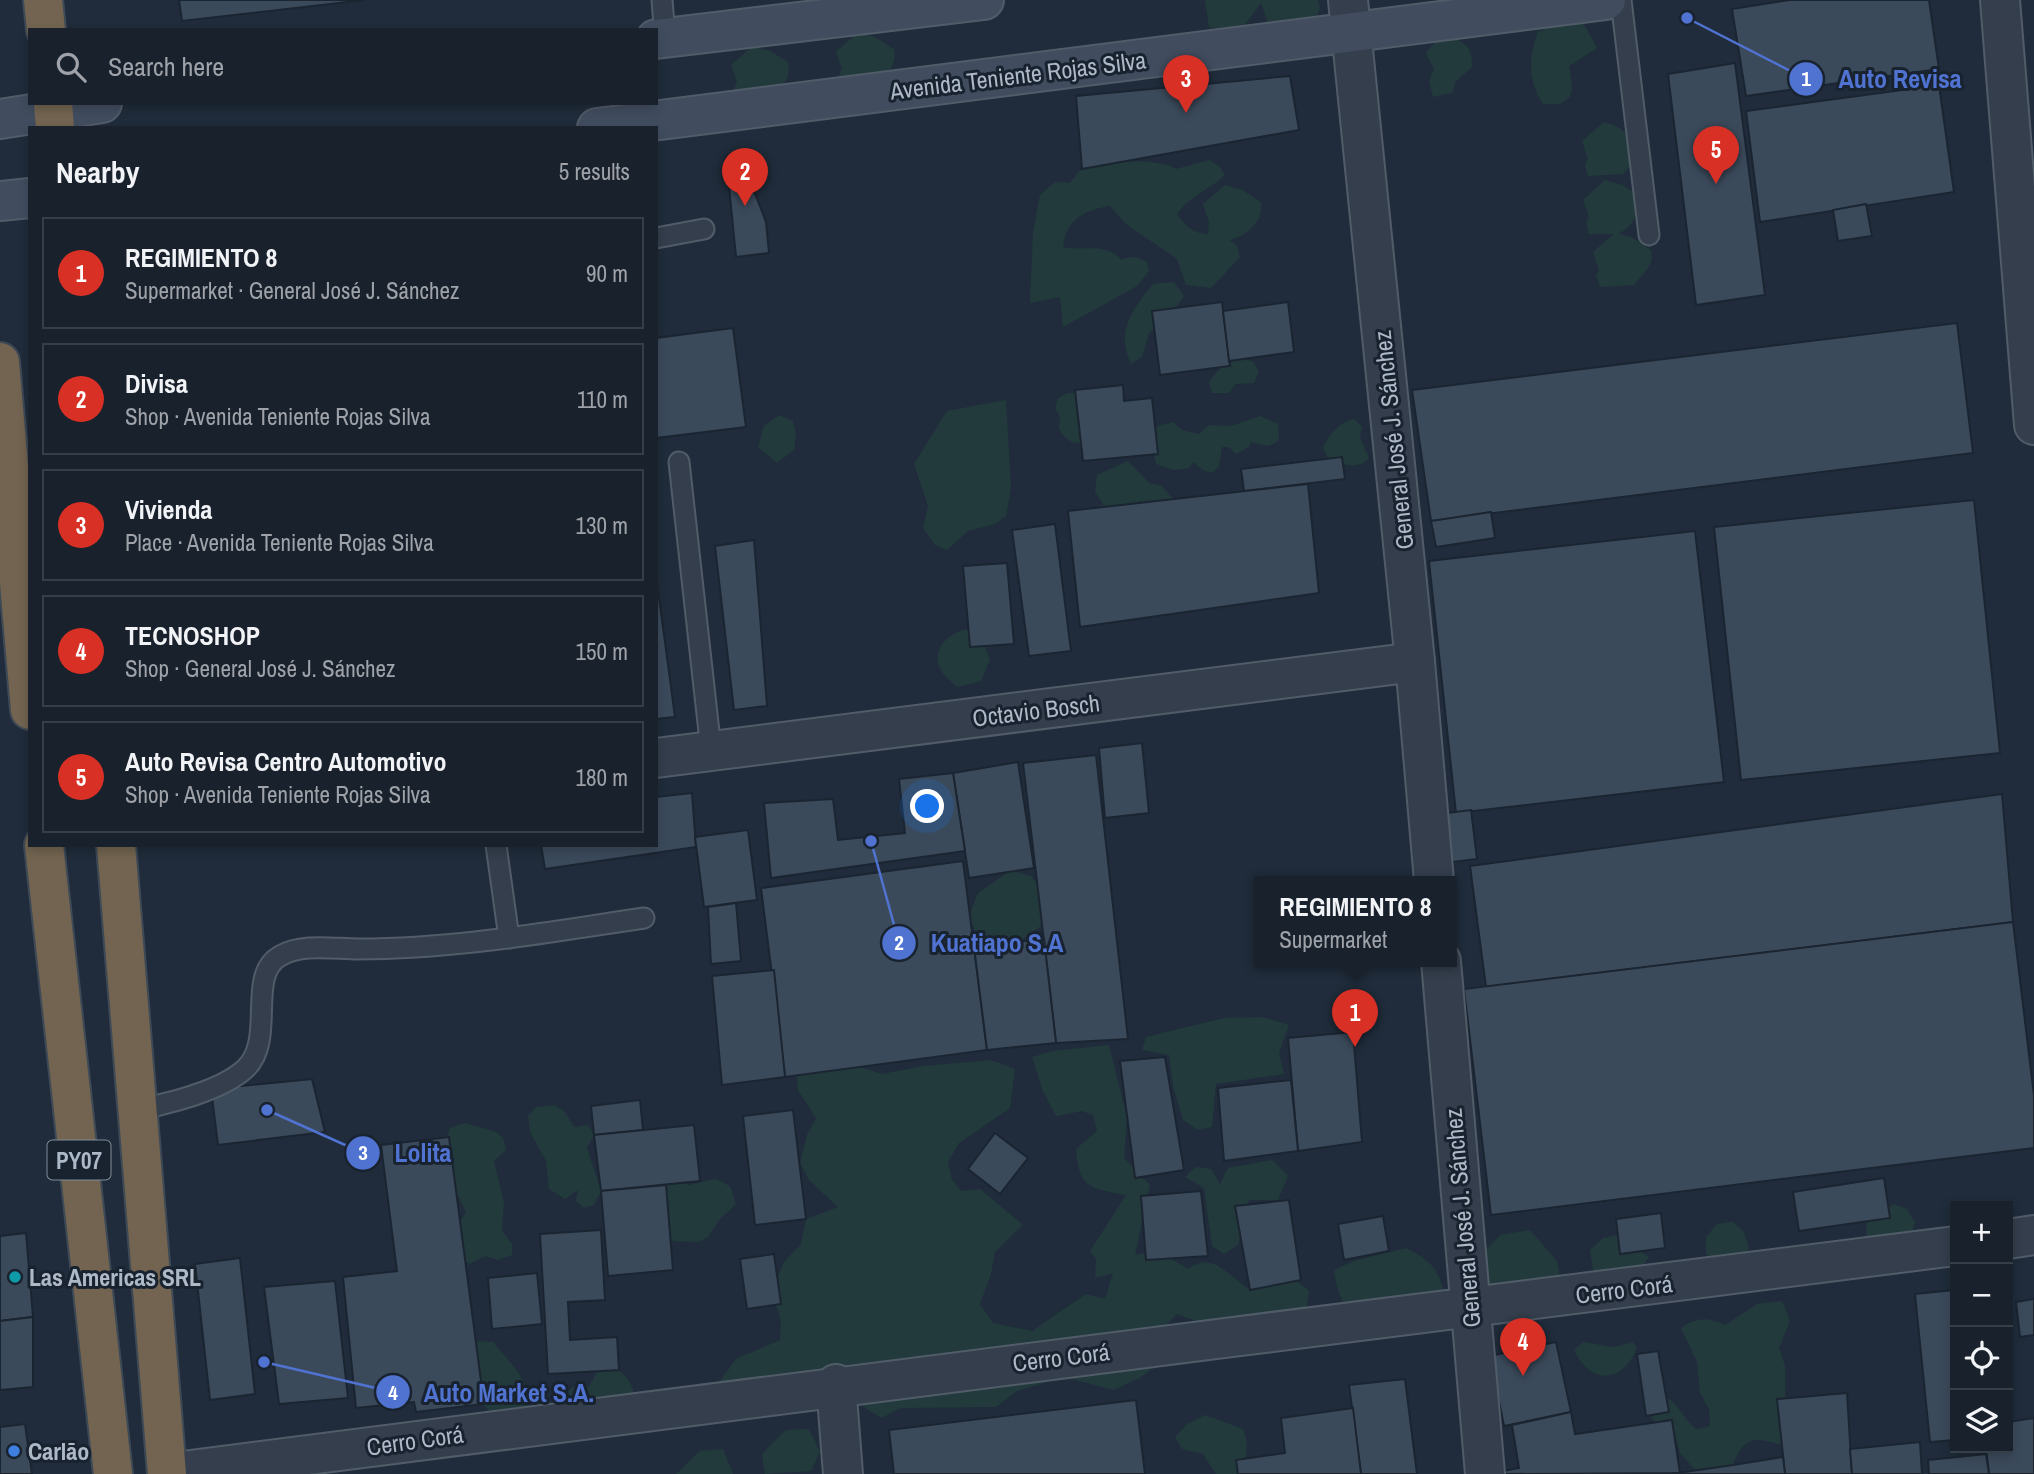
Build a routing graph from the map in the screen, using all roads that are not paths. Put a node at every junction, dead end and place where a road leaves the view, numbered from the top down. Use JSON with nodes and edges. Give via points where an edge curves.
{"nodes":[{"id":1,"x":43,"y":0,"type":"edge"},
{"id":2,"x":662,"y":0,"type":"edge"},
{"id":3,"x":984,"y":0,"type":"edge"},
{"id":4,"x":1606,"y":0,"type":"edge"},
{"id":5,"x":1621,"y":0,"type":"edge"},
{"id":6,"x":2000,"y":0,"type":"edge"},
{"id":7,"x":1349,"y":17,"type":"edge"},
{"id":8,"x":46,"y":28,"type":"edge"},
{"id":9,"x":661,"y":38,"type":"edge"},
{"id":10,"x":92,"y":105,"type":"edge"},
{"id":11,"x":54,"y":113,"type":"edge"},
{"id":12,"x":3,"y":119,"type":"edge"},
{"id":13,"x":611,"y":126,"type":"edge"},
{"id":14,"x":28,"y":198,"type":"edge"},
{"id":15,"x":0,"y":201,"type":"edge"},
{"id":16,"x":704,"y":229,"type":"dead end"},
{"id":17,"x":1649,"y":235,"type":"dead end"},
{"id":18,"x":658,"y":238,"type":"edge"},
{"id":19,"x":0,"y":362,"type":"edge"},
{"id":20,"x":2034,"y":425,"type":"edge"},
{"id":21,"x":679,"y":462,"type":"dead end"},
{"id":22,"x":1415,"y":662,"type":"junction"},
{"id":23,"x":12,"y":663,"type":"edge"},
{"id":24,"x":28,"y":705,"type":"edge"},
{"id":25,"x":711,"y":750,"type":"junction"},
{"id":26,"x":658,"y":758,"type":"edge"},
{"id":27,"x":44,"y":847,"type":"edge"},
{"id":28,"x":116,"y":847,"type":"edge"},
{"id":29,"x":496,"y":847,"type":"edge"},
{"id":30,"x":1434,"y":876,"type":"edge"},
{"id":31,"x":644,"y":918,"type":"dead end"},
{"id":32,"x":509,"y":938,"type":"junction"},
{"id":33,"x":1442,"y":967,"type":"edge"},
{"id":34,"x":138,"y":1110,"type":"junction"},
{"id":35,"x":2034,"y":1235,"type":"edge"},
{"id":36,"x":2013,"y":1238,"type":"edge"},
{"id":37,"x":1950,"y":1247,"type":"edge"},
{"id":38,"x":1470,"y":1309,"type":"junction"},
{"id":39,"x":836,"y":1384,"type":"junction"},
{"id":40,"x":167,"y":1473,"type":"edge"},
{"id":41,"x":113,"y":1474,"type":"edge"},
{"id":42,"x":843,"y":1474,"type":"edge"},
{"id":43,"x":1485,"y":1474,"type":"edge"}],
"edges":[{"from":1,"to":8,"type":"highway"},
{"from":2,"to":9,"type":"lane"},
{"from":3,"to":9,"type":"street"},
{"from":4,"to":7,"type":"street","name":"Avenida Teniente Rojas Silva"},
{"from":5,"to":17,"type":"lane"},
{"from":6,"to":20,"type":"street"},
{"from":7,"to":13,"type":"street","name":"Avenida Teniente Rojas Silva"},
{"from":7,"to":22,"type":"street","name":"General José J. Sánchez"},
{"from":10,"to":11,"type":"street"},
{"from":11,"to":12,"type":"street"},
{"from":14,"to":15,"type":"street"},
{"from":16,"to":18,"type":"lane"},
{"from":19,"to":23,"type":"highway"},
{"from":21,"to":25,"type":"lane"},
{"from":22,"to":25,"type":"street","name":"Octavio Bosch"},
{"from":22,"to":30,"type":"street","name":"General José J. Sánchez"},
{"from":23,"to":24,"type":"highway"},
{"from":25,"to":26,"type":"street","name":"Octavio Bosch"},
{"from":27,"to":41,"type":"highway","number":"PY07"},
{"from":28,"to":34,"type":"highway","number":"PY07"},
{"from":29,"to":32,"type":"lane"},
{"from":31,"to":32,"type":"lane"},
{"from":32,"to":34,"type":"lane","via":[[396,949],[295,949],[277,957],[264,972],[259,1048],[246,1068],[185,1099]]},
{"from":33,"to":38,"type":"street","name":"General José J. Sánchez"},
{"from":34,"to":40,"type":"highway","number":"PY07"},
{"from":35,"to":36,"type":"street"},
{"from":37,"to":38,"type":"street","name":"Cerro Corá"},
{"from":38,"to":39,"type":"street","name":"Cerro Corá"},
{"from":38,"to":43,"type":"street","name":"General José J. Sánchez"},
{"from":39,"to":40,"type":"street","name":"Cerro Corá"},
{"from":39,"to":42,"type":"street"}]}
